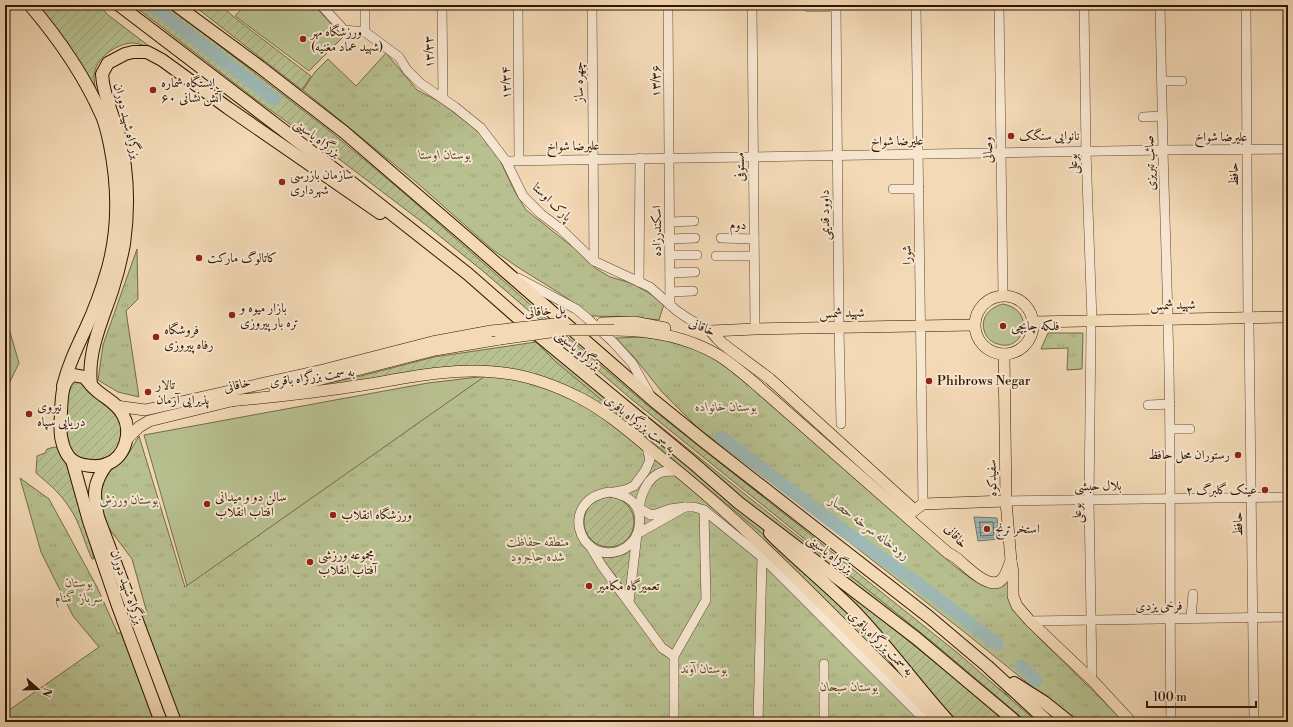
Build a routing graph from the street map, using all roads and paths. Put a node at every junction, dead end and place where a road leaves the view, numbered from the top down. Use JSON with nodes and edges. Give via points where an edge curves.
{"nodes":[{"id":1,"x":30,"y":5,"type":"edge"},
{"id":2,"x":119,"y":5,"type":"edge"},
{"id":3,"x":176,"y":5,"type":"edge"},
{"id":4,"x":321,"y":5,"type":"edge"},
{"id":5,"x":365,"y":5,"type":"edge"},
{"id":6,"x":442,"y":5,"type":"edge"},
{"id":7,"x":518,"y":5,"type":"edge"},
{"id":8,"x":592,"y":5,"type":"edge"},
{"id":9,"x":668,"y":5,"type":"edge"},
{"id":10,"x":752,"y":5,"type":"edge"},
{"id":11,"x":916,"y":5,"type":"edge"},
{"id":12,"x":999,"y":5,"type":"edge"},
{"id":13,"x":1084,"y":5,"type":"edge"},
{"id":14,"x":1160,"y":5,"type":"edge"},
{"id":15,"x":1246,"y":5,"type":"edge"},
{"id":16,"x":836,"y":6,"type":"edge"},
{"id":17,"x":808,"y":7,"type":"dead end"},
{"id":18,"x":365,"y":32,"type":"junction"},
{"id":19,"x":1162,"y":81,"type":"junction"},
{"id":20,"x":1182,"y":81,"type":"dead end"},
{"id":21,"x":443,"y":98,"type":"junction"},
{"id":22,"x":1162,"y":116,"type":"junction"},
{"id":23,"x":1143,"y":117,"type":"dead end"},
{"id":24,"x":1247,"y":149,"type":"junction"},
{"id":25,"x":1163,"y":150,"type":"junction"},
{"id":26,"x":1288,"y":150,"type":"edge"},
{"id":27,"x":1086,"y":151,"type":"junction"},
{"id":28,"x":1001,"y":153,"type":"junction"},
{"id":29,"x":918,"y":154,"type":"junction"},
{"id":30,"x":837,"y":155,"type":"junction"},
{"id":31,"x":753,"y":156,"type":"junction"},
{"id":32,"x":640,"y":158,"type":"junction"},
{"id":33,"x":669,"y":158,"type":"junction"},
{"id":34,"x":593,"y":159,"type":"junction"},
{"id":35,"x":519,"y":160,"type":"junction"},
{"id":36,"x":506,"y":161,"type":"junction"},
{"id":37,"x":893,"y":189,"type":"dead end"},
{"id":38,"x":919,"y":189,"type":"junction"},
{"id":39,"x":400,"y":220,"type":"junction"},
{"id":40,"x":694,"y":221,"type":"dead end"},
{"id":41,"x":670,"y":222,"type":"junction"},
{"id":42,"x":695,"y":238,"type":"dead end"},
{"id":43,"x":721,"y":238,"type":"dead end"},
{"id":44,"x":670,"y":239,"type":"junction"},
{"id":45,"x":754,"y":239,"type":"junction"},
{"id":46,"x":670,"y":255,"type":"junction"},
{"id":47,"x":697,"y":255,"type":"dead end"},
{"id":48,"x":716,"y":256,"type":"dead end"},
{"id":49,"x":754,"y":256,"type":"junction"},
{"id":50,"x":594,"y":261,"type":"junction"},
{"id":51,"x":505,"y":271,"type":"junction"},
{"id":52,"x":695,"y":272,"type":"dead end"},
{"id":53,"x":670,"y":273,"type":"junction"},
{"id":54,"x":640,"y":282,"type":"junction"},
{"id":55,"x":693,"y":291,"type":"dead end"},
{"id":56,"x":670,"y":292,"type":"junction"},
{"id":57,"x":1003,"y":295,"type":"junction"},
{"id":58,"x":670,"y":305,"type":"junction"},
{"id":59,"x":1288,"y":317,"type":"edge"},
{"id":60,"x":602,"y":322,"type":"joint"},
{"id":61,"x":1248,"y":322,"type":"junction"},
{"id":62,"x":1168,"y":323,"type":"junction"},
{"id":63,"x":1092,"y":324,"type":"junction"},
{"id":64,"x":974,"y":325,"type":"junction"},
{"id":65,"x":1034,"y":325,"type":"junction"},
{"id":66,"x":1288,"y":325,"type":"edge"},
{"id":67,"x":920,"y":326,"type":"junction"},
{"id":68,"x":839,"y":327,"type":"junction"},
{"id":69,"x":755,"y":329,"type":"junction"},
{"id":70,"x":491,"y":330,"type":"joint"},
{"id":71,"x":614,"y":330,"type":"joint"},
{"id":72,"x":711,"y":331,"type":"junction"},
{"id":73,"x":500,"y":339,"type":"joint"},
{"id":74,"x":1004,"y":354,"type":"junction"},
{"id":75,"x":91,"y":385,"type":"junction"},
{"id":76,"x":63,"y":386,"type":"junction"},
{"id":77,"x":653,"y":400,"type":"junction"},
{"id":78,"x":228,"y":401,"type":"junction"},
{"id":79,"x":1170,"y":404,"type":"junction"},
{"id":80,"x":1148,"y":405,"type":"dead end"},
{"id":81,"x":116,"y":406,"type":"junction"},
{"id":82,"x":144,"y":410,"type":"junction"},
{"id":83,"x":149,"y":420,"type":"junction"},
{"id":84,"x":841,"y":424,"type":"dead end"},
{"id":85,"x":1171,"y":429,"type":"junction"},
{"id":86,"x":1190,"y":429,"type":"dead end"},
{"id":87,"x":127,"y":439,"type":"junction"},
{"id":88,"x":647,"y":447,"type":"junction"},
{"id":89,"x":72,"y":460,"type":"junction"},
{"id":90,"x":107,"y":464,"type":"junction"},
{"id":91,"x":678,"y":471,"type":"junction"},
{"id":92,"x":613,"y":492,"type":"junction"},
{"id":93,"x":1288,"y":497,"type":"edge"},
{"id":94,"x":1171,"y":498,"type":"junction"},
{"id":95,"x":1250,"y":498,"type":"junction"},
{"id":96,"x":1089,"y":500,"type":"junction"},
{"id":97,"x":1006,"y":501,"type":"junction"},
{"id":98,"x":739,"y":502,"type":"junction"},
{"id":99,"x":922,"y":504,"type":"junction"},
{"id":100,"x":685,"y":507,"type":"junction"},
{"id":101,"x":639,"y":508,"type":"junction"},
{"id":102,"x":704,"y":510,"type":"junction"},
{"id":103,"x":912,"y":512,"type":"junction"},
{"id":104,"x":637,"y":534,"type":"junction"},
{"id":105,"x":589,"y":545,"type":"junction"},
{"id":106,"x":762,"y":557,"type":"junction"},
{"id":107,"x":959,"y":560,"type":"junction"},
{"id":108,"x":1010,"y":561,"type":"junction"},
{"id":109,"x":1193,"y":594,"type":"dead end"},
{"id":110,"x":629,"y":602,"type":"junction"},
{"id":111,"x":1252,"y":617,"type":"junction"},
{"id":112,"x":1288,"y":617,"type":"edge"},
{"id":113,"x":1191,"y":618,"type":"junction"},
{"id":114,"x":1169,"y":619,"type":"junction"},
{"id":115,"x":1091,"y":620,"type":"junction"},
{"id":116,"x":1030,"y":621,"type":"junction"},
{"id":117,"x":674,"y":656,"type":"junction"},
{"id":118,"x":824,"y":664,"type":"dead end"},
{"id":119,"x":987,"y":666,"type":"junction"},
{"id":120,"x":1092,"y":674,"type":"dead end"},
{"id":121,"x":161,"y":722,"type":"edge"},
{"id":122,"x":175,"y":722,"type":"edge"},
{"id":123,"x":674,"y":722,"type":"edge"},
{"id":124,"x":758,"y":722,"type":"edge"},
{"id":125,"x":824,"y":722,"type":"edge"},
{"id":126,"x":927,"y":722,"type":"edge"},
{"id":127,"x":941,"y":722,"type":"edge"},
{"id":128,"x":949,"y":722,"type":"edge"},
{"id":129,"x":1016,"y":722,"type":"edge"},
{"id":130,"x":1048,"y":722,"type":"edge"},
{"id":131,"x":1069,"y":722,"type":"edge"},
{"id":132,"x":1131,"y":722,"type":"edge"},
{"id":133,"x":1171,"y":722,"type":"edge"},
{"id":134,"x":1254,"y":722,"type":"edge"}],
"edges":[{"from":1,"to":76,"type":"highway","name":"بزرگراه شهید دوران","via":[[71,57],[103,117],[115,180],[116,218],[108,268]]},
{"from":2,"to":39,"type":"highway","name":"بزرگراه یاسینی"},
{"from":3,"to":51,"type":"highway","name":"بزرگراه یاسینی","via":[[344,132]]},
{"from":4,"to":18,"type":"street","via":[[344,30]]},
{"from":5,"to":18,"type":"street"},
{"from":6,"to":21,"type":"street","name":"۱۳/۳۳"},
{"from":7,"to":35,"type":"street","name":"۱۳/۳۴"},
{"from":8,"to":34,"type":"street","name":"چهره ساز"},
{"from":9,"to":33,"type":"street","name":"۱۳/۳۶"},
{"from":10,"to":31,"type":"street","name":"مستوفی"},
{"from":11,"to":29,"type":"street","name":"شورا"},
{"from":12,"to":28,"type":"street","name":"وصالی"},
{"from":13,"to":27,"type":"street","name":"بوعلی"},
{"from":14,"to":19,"type":"street","name":"صائب تبریزی"},
{"from":15,"to":24,"type":"street","name":"حافظ"},
{"from":16,"to":17,"type":"street"},
{"from":16,"to":30,"type":"street","name":"داوود قدیمی"},
{"from":18,"to":21,"type":"street","name":"پارک اوستا","via":[[398,57],[420,83]]},
{"from":19,"to":20,"type":"street"},
{"from":19,"to":22,"type":"street","name":"صائب تبریزی"},
{"from":21,"to":36,"type":"street","name":"پارک اوستا","via":[[481,128]]},
{"from":22,"to":23,"type":"street"},
{"from":22,"to":25,"type":"street","name":"صائب تبریزی"},
{"from":24,"to":25,"type":"street","name":"علیرضا شواخ"},
{"from":24,"to":26,"type":"street","name":"علیرضا شواخ"},
{"from":24,"to":61,"type":"street","name":"حافظ"},
{"from":25,"to":27,"type":"street","name":"علیرضا شواخ"},
{"from":25,"to":62,"type":"street","name":"صائب تبریزی"},
{"from":27,"to":28,"type":"street","name":"علیرضا شواخ"},
{"from":27,"to":63,"type":"street","name":"بوعلی"},
{"from":28,"to":29,"type":"street","name":"علیرضا شواخ"},
{"from":28,"to":57,"type":"street","name":"وصالی"},
{"from":29,"to":30,"type":"street","name":"علیرضا شواخ"},
{"from":29,"to":38,"type":"street","name":"شورا"},
{"from":30,"to":31,"type":"street","name":"علیرضا شواخ"},
{"from":30,"to":68,"type":"street","name":"داوود قدیمی"},
{"from":31,"to":33,"type":"street","name":"علیرضا شواخ"},
{"from":31,"to":45,"type":"street","name":"مستوفی"},
{"from":32,"to":33,"type":"street","name":"علیرضا شواخ"},
{"from":32,"to":34,"type":"street","name":"علیرضا شواخ"},
{"from":32,"to":54,"type":"street"},
{"from":33,"to":41,"type":"street","name":"اسکندرزاده"},
{"from":34,"to":35,"type":"street","name":"علیرضا شواخ"},
{"from":34,"to":50,"type":"street","name":"چهره ساز"},
{"from":35,"to":36,"type":"street","name":"علیرضا شواخ"},
{"from":36,"to":50,"type":"street","name":"پارک اوستا","via":[[523,196]]},
{"from":37,"to":38,"type":"street"},
{"from":38,"to":67,"type":"street","name":"شورا"},
{"from":39,"to":75,"type":"highway","name":"بزرگراه شهید دوران","via":[[377,212],[162,60],[147,52],[133,52],[117,57],[104,68],[102,83],[123,154],[127,214],[119,269],[91,354]]},
{"from":39,"to":98,"type":"highway","name":"بزرگراه یاسینی"},
{"from":40,"to":41,"type":"street"},
{"from":41,"to":44,"type":"street","name":"اسکندرزاده"},
{"from":42,"to":44,"type":"street"},
{"from":43,"to":45,"type":"street","name":"دوم"},
{"from":44,"to":46,"type":"street","name":"اسکندرزاده"},
{"from":45,"to":49,"type":"street","name":"مستوفی"},
{"from":46,"to":47,"type":"street"},
{"from":46,"to":53,"type":"street","name":"اسکندرزاده"},
{"from":48,"to":49,"type":"street"},
{"from":49,"to":69,"type":"street","name":"مستوفی"},
{"from":50,"to":54,"type":"street","name":"پارک اوستا"},
{"from":51,"to":77,"type":"highway","name":"بزرگراه یاسینی"},
{"from":51,"to":77,"type":"street","via":[[576,309],[588,319],[632,363]]},
{"from":52,"to":53,"type":"street"},
{"from":53,"to":56,"type":"street","name":"اسکندرزاده"},
{"from":54,"to":58,"type":"street","name":"پارک اوستا","via":[[650,287]]},
{"from":55,"to":56,"type":"street"},
{"from":56,"to":58,"type":"street","name":"اسکندرزاده"},
{"from":57,"to":64,"type":"main road","via":[[986,301],[980,308]]},
{"from":57,"to":65,"type":"main road","via":[[1013,296],[1028,307]]},
{"from":58,"to":72,"type":"street","name":"پارک اوستا"},
{"from":59,"to":61,"type":"main road","name":"شهید شمس"},
{"from":60,"to":70,"type":"main road","name":"پل خاقانی","bridge":true},
{"from":60,"to":103,"type":"main road","name":"خاقانی","via":[[634,322],[675,331],[722,352]]},
{"from":61,"to":62,"type":"main road","name":"شهید شمس"},
{"from":61,"to":66,"type":"main road","name":"شهید شمس"},
{"from":61,"to":95,"type":"street","name":"حافظ"},
{"from":62,"to":63,"type":"main road","name":"شهید شمس"},
{"from":62,"to":79,"type":"street","name":"صائب تبریزی"},
{"from":63,"to":65,"type":"main road","name":"شهید شمس"},
{"from":63,"to":96,"type":"street","name":"بوعلی"},
{"from":64,"to":67,"type":"main road","name":"شهید شمس"},
{"from":64,"to":74,"type":"main road","via":[[983,345],[994,353]]},
{"from":65,"to":74,"type":"main road","via":[[1028,342],[1021,349]]},
{"from":67,"to":68,"type":"main road","name":"شهید شمس"},
{"from":67,"to":99,"type":"street","name":"شورا"},
{"from":68,"to":69,"type":"main road","name":"شهید شمس"},
{"from":68,"to":84,"type":"street","name":"داوود قدیمی"},
{"from":69,"to":72,"type":"main road","name":"شهید شمس"},
{"from":70,"to":82,"type":"main road","name":"خاقانی"},
{"from":71,"to":73,"type":"main road","name":"پل خاقانی","bridge":true,"via":[[565,330]]},
{"from":71,"to":107,"type":"main road","name":"خاقانی","via":[[664,335],[697,345],[720,356]]},
{"from":72,"to":103,"type":"main road","via":[[723,344],[770,379],[910,506]]},
{"from":73,"to":78,"type":"main road","name":"خاقانی","via":[[435,350]]},
{"from":74,"to":97,"type":"main road","name":"سفیدکوه"},
{"from":75,"to":76,"type":"highway","via":[[79,375],[69,378]]},
{"from":75,"to":81,"type":"highway"},
{"from":76,"to":89,"type":"highway","via":[[60,433],[63,446]]},
{"from":77,"to":119,"type":"highway","name":"بزرگراه یاسینی","via":[[929,616]]},
{"from":78,"to":83,"type":"main road","name":"خاقانی"},
{"from":78,"to":88,"type":"main road","name":"به سمت بزرگراه باقری","via":[[308,394],[436,374],[494,372],[530,378],[564,390],[596,407]]},
{"from":79,"to":80,"type":"street"},
{"from":79,"to":85,"type":"street","name":"صائب تبریزی"},
{"from":81,"to":82,"type":"main road","name":"خاقانی"},
{"from":81,"to":87,"type":"highway","via":[[126,421]]},
{"from":82,"to":83,"type":"main road","via":[[137,412],[135,421],[142,424]]},
{"from":83,"to":87,"type":"main road","name":"خاقانی"},
{"from":85,"to":86,"type":"street"},
{"from":85,"to":94,"type":"street","name":"صائب تبریزی"},
{"from":87,"to":90,"type":"highway","via":[[119,455]]},
{"from":88,"to":91,"type":"main road","name":"به سمت بزرگراه باقری"},
{"from":88,"to":92,"type":"street","via":[[650,460],[634,486]]},
{"from":89,"to":90,"type":"highway","via":[[95,466]]},
{"from":89,"to":121,"type":"highway","name":"بزرگراه شهید دوران","via":[[102,560]]},
{"from":90,"to":122,"type":"highway","name":"بزرگراه شهید دوران","via":[[96,484],[95,502],[98,517]]},
{"from":91,"to":101,"type":"street","via":[[663,472],[650,481],[642,492]]},
{"from":91,"to":127,"type":"main road","name":"به سمت بزرگراه باقری","via":[[780,562]]},
{"from":92,"to":101,"type":"street","via":[[628,498]]},
{"from":92,"to":105,"type":"street","via":[[600,493],[584,504],[579,524],[581,534]]},
{"from":93,"to":95,"type":"street","name":"بلال حبشی"},
{"from":94,"to":95,"type":"street","name":"بلال حبشی"},
{"from":94,"to":96,"type":"street","name":"بلال حبشی"},
{"from":94,"to":114,"type":"street","name":"صائب تبریزی"},
{"from":95,"to":111,"type":"street","name":"حافظ"},
{"from":96,"to":97,"type":"street","name":"بلال حبشی"},
{"from":96,"to":115,"type":"street","name":"بوعلی"},
{"from":97,"to":99,"type":"main road","name":"بلال حبشی"},
{"from":97,"to":108,"type":"main road","name":"سفیدکوه"},
{"from":98,"to":128,"type":"highway","via":[[786,550],[855,612]]},
{"from":98,"to":129,"type":"highway","name":"بزرگراه یاسینی","via":[[916,638]]},
{"from":99,"to":103,"type":"main road"},
{"from":100,"to":101,"type":"street","via":[[651,515]]},
{"from":100,"to":102,"type":"street"},
{"from":100,"to":104,"type":"street"},
{"from":101,"to":104,"type":"street","via":[[640,525]]},
{"from":102,"to":106,"type":"street"},
{"from":102,"to":117,"type":"street","via":[[706,600]]},
{"from":103,"to":107,"type":"main road","name":"خاقانی","via":[[951,548]]},
{"from":104,"to":105,"type":"street","via":[[632,543],[614,552],[604,552]]},
{"from":104,"to":110,"type":"street"},
{"from":105,"to":110,"type":"street"},
{"from":106,"to":124,"type":"street"},
{"from":106,"to":126,"type":"street"},
{"from":107,"to":108,"type":"main road","via":[[977,575],[994,583],[1000,582],[1003,578]]},
{"from":108,"to":116,"type":"main road","name":"سفیدکوه","via":[[1014,601]]},
{"from":109,"to":113,"type":"street"},
{"from":110,"to":117,"type":"street","via":[[662,648]]},
{"from":111,"to":112,"type":"street","name":"فرخی یزدی"},
{"from":111,"to":113,"type":"street","name":"فرخی یزدی"},
{"from":111,"to":134,"type":"street","name":"حافظ"},
{"from":113,"to":114,"type":"street","name":"فرخی یزدی"},
{"from":114,"to":115,"type":"street","name":"فرخی یزدی"},
{"from":114,"to":133,"type":"street","name":"صائب تبریزی"},
{"from":115,"to":116,"type":"street","name":"فرخی یزدی"},
{"from":115,"to":120,"type":"street","name":"بوعلی"},
{"from":116,"to":132,"type":"main road","via":[[1094,682]]},
{"from":117,"to":123,"type":"street"},
{"from":118,"to":125,"type":"street"},
{"from":119,"to":130,"type":"highway","name":"بزرگراه یاسینی"},
{"from":119,"to":131,"type":"highway","via":[[1044,702]]}]}
